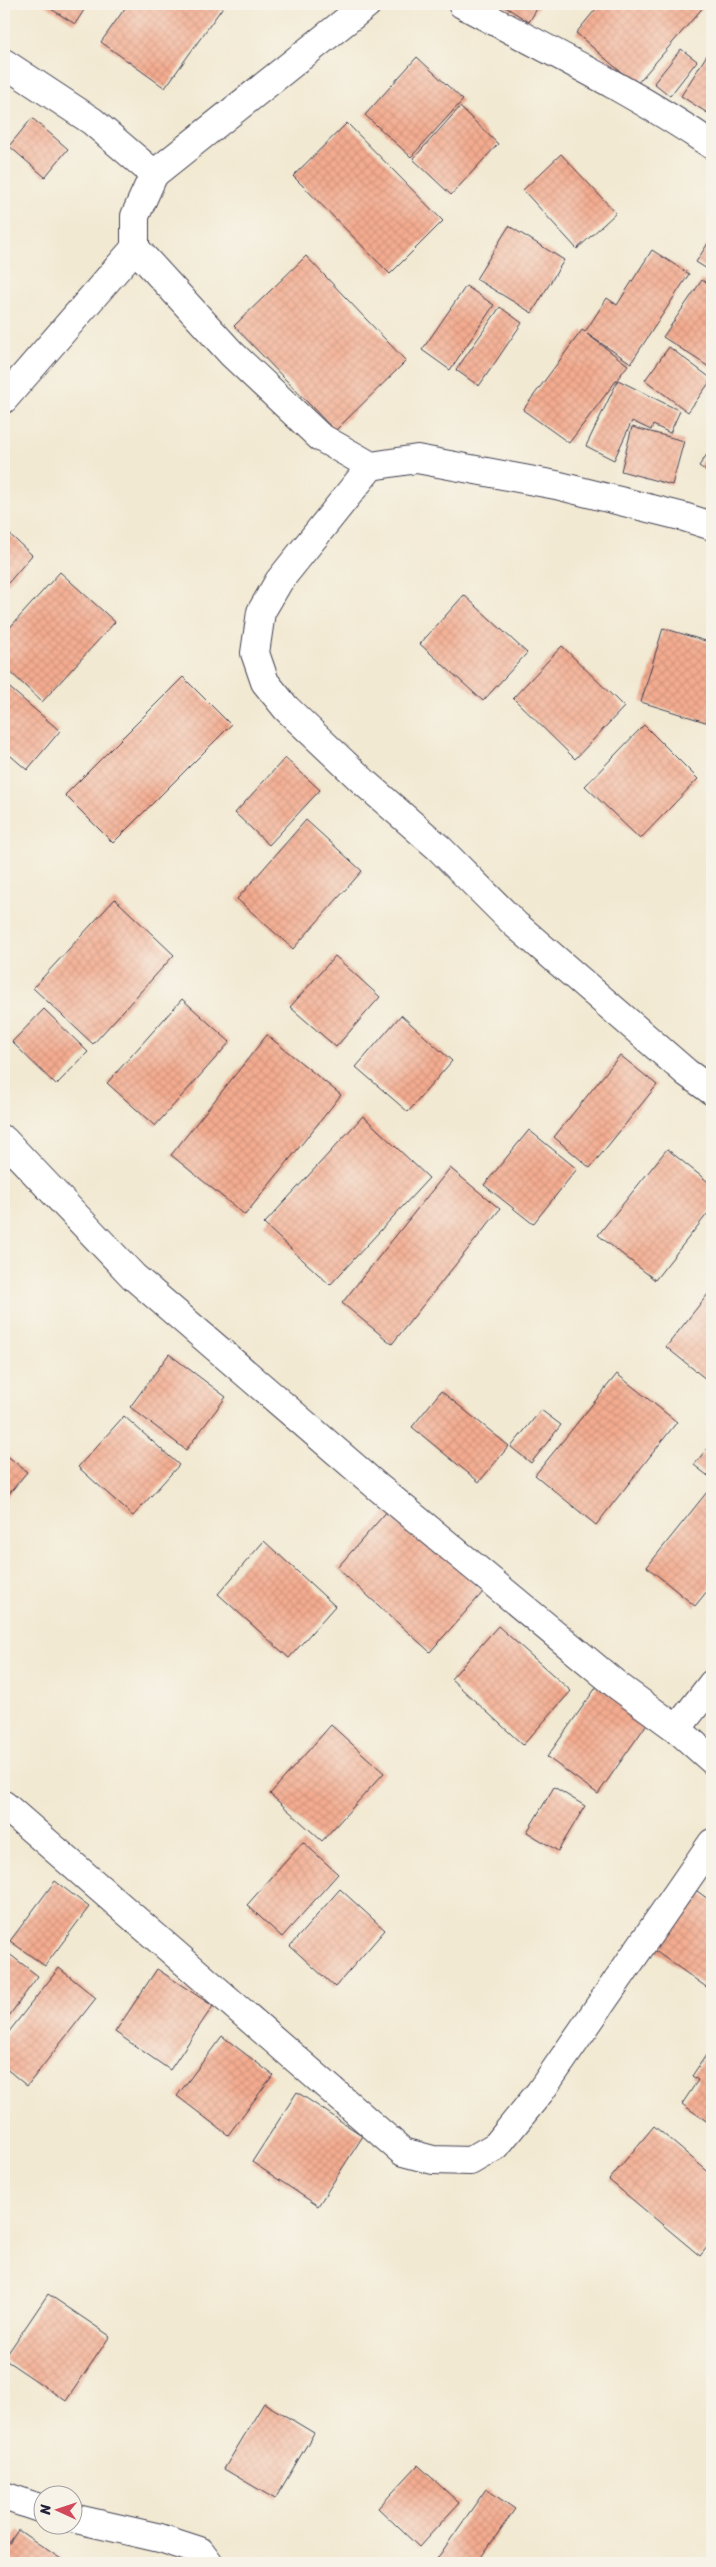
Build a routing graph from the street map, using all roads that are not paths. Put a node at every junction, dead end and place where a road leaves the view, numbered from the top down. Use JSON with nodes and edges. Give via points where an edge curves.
{"nodes":[{"id":1,"x":366,"y":4,"type":"edge"},
{"id":2,"x":462,"y":4,"type":"edge"},
{"id":3,"x":4,"y":63,"type":"edge"},
{"id":4,"x":712,"y":145,"type":"edge"},
{"id":5,"x":154,"y":174,"type":"junction"},
{"id":6,"x":135,"y":248,"type":"junction"},
{"id":7,"x":4,"y":399,"type":"edge"},
{"id":8,"x":371,"y":466,"type":"junction"},
{"id":9,"x":712,"y":526,"type":"edge"},
{"id":10,"x":712,"y":1091,"type":"edge"},
{"id":11,"x":4,"y":1140,"type":"edge"},
{"id":12,"x":712,"y":1684,"type":"edge"},
{"id":13,"x":677,"y":1729,"type":"junction"},
{"id":14,"x":712,"y":1760,"type":"edge"},
{"id":15,"x":4,"y":1805,"type":"edge"},
{"id":16,"x":712,"y":1843,"type":"edge"},
{"id":17,"x":4,"y":2496,"type":"edge"},
{"id":18,"x":32,"y":2506,"type":"edge"},
{"id":19,"x":82,"y":2520,"type":"edge"},
{"id":20,"x":209,"y":2563,"type":"edge"}],
"edges":[{"from":1,"to":5,"type":"street"},
{"from":2,"to":4,"type":"street","via":[[585,69]]},
{"from":3,"to":5,"type":"street","via":[[92,121]]},
{"from":5,"to":6,"type":"street","via":[[135,216]]},
{"from":6,"to":7,"type":"street"},
{"from":6,"to":8,"type":"street","via":[[232,354],[320,437]]},
{"from":8,"to":9,"type":"street","via":[[417,459],[556,486]]},
{"from":8,"to":10,"type":"street","via":[[279,581],[261,612],[255,653],[265,682],[286,708],[439,848],[515,924]]},
{"from":11,"to":13,"type":"street","via":[[133,1276],[379,1488],[618,1686]]},
{"from":12,"to":13,"type":"street"},
{"from":13,"to":14,"type":"street"},
{"from":15,"to":16,"type":"street","via":[[403,2152],[433,2160],[470,2161],[496,2146],[540,2092]]},
{"from":17,"to":18,"type":"street"},
{"from":19,"to":20,"type":"street","via":[[200,2550]]}]}
